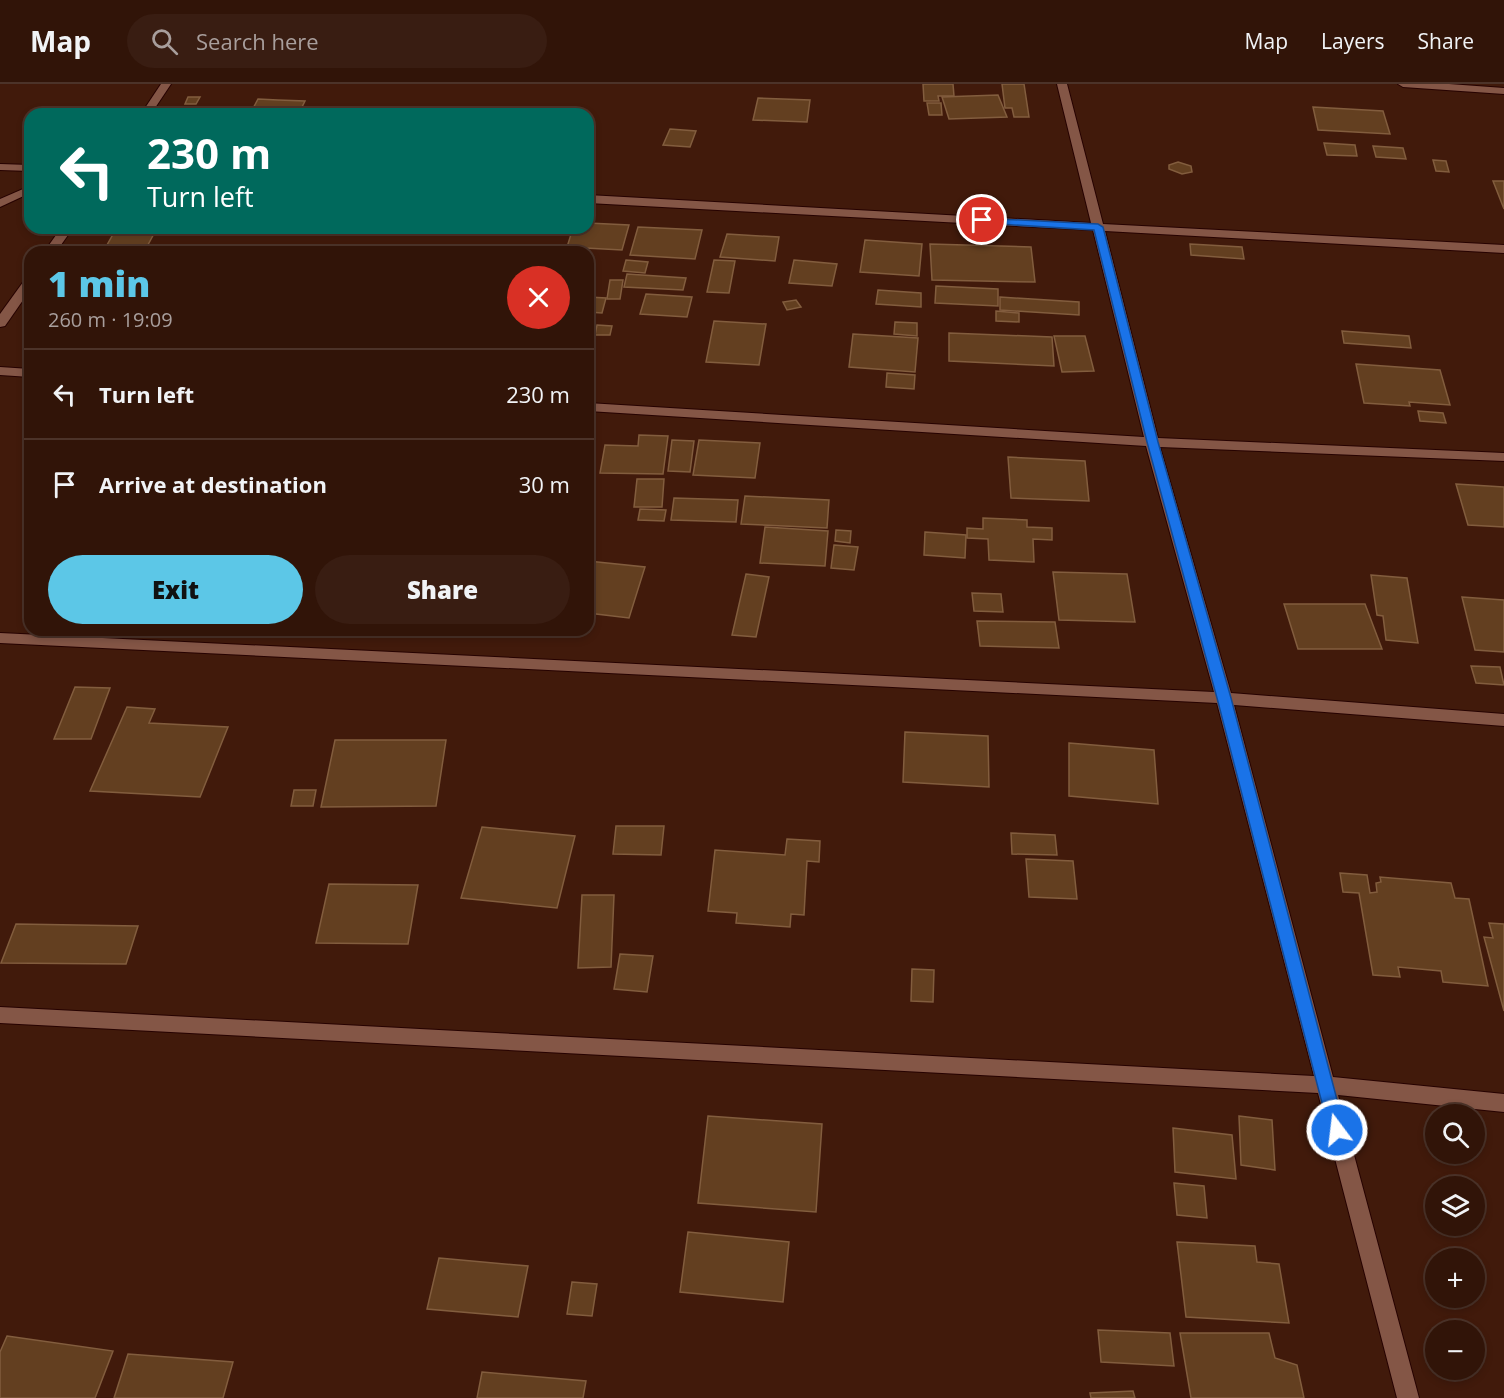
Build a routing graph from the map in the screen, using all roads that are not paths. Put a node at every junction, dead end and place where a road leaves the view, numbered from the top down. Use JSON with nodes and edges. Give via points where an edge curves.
{"nodes":[{"id":1,"x":166,"y":84,"type":"edge"},
{"id":2,"x":1062,"y":84,"type":"edge"},
{"id":3,"x":1403,"y":84,"type":"edge"},
{"id":4,"x":1504,"y":91,"type":"edge"},
{"id":5,"x":150,"y":108,"type":"edge"},
{"id":6,"x":0,"y":167,"type":"edge"},
{"id":7,"x":24,"y":168,"type":"edge"},
{"id":8,"x":24,"y":192,"type":"edge"},
{"id":9,"x":594,"y":199,"type":"edge"},
{"id":10,"x":0,"y":202,"type":"edge"},
{"id":11,"x":1098,"y":227,"type":"junction"},
{"id":12,"x":1504,"y":249,"type":"edge"},
{"id":13,"x":24,"y":289,"type":"edge"},
{"id":14,"x":0,"y":323,"type":"edge"},
{"id":15,"x":0,"y":371,"type":"edge"},
{"id":16,"x":24,"y":373,"type":"edge"},
{"id":17,"x":594,"y":407,"type":"edge"},
{"id":18,"x":1152,"y":442,"type":"junction"},
{"id":19,"x":1504,"y":457,"type":"edge"},
{"id":20,"x":0,"y":638,"type":"edge"},
{"id":21,"x":1224,"y":698,"type":"junction"},
{"id":22,"x":1504,"y":720,"type":"edge"},
{"id":23,"x":0,"y":1015,"type":"edge"},
{"id":24,"x":1325,"y":1085,"type":"junction"},
{"id":25,"x":1504,"y":1103,"type":"edge"},
{"id":26,"x":1408,"y":1398,"type":"edge"}],
"edges":[{"from":1,"to":5,"type":"street"},
{"from":2,"to":11,"type":"street"},
{"from":3,"to":4,"type":"street"},
{"from":6,"to":7,"type":"street"},
{"from":8,"to":10,"type":"street"},
{"from":9,"to":11,"type":"street"},
{"from":11,"to":12,"type":"street"},
{"from":11,"to":18,"type":"street"},
{"from":13,"to":14,"type":"street"},
{"from":15,"to":16,"type":"street"},
{"from":17,"to":18,"type":"street"},
{"from":18,"to":19,"type":"street"},
{"from":18,"to":21,"type":"street"},
{"from":20,"to":21,"type":"street"},
{"from":21,"to":22,"type":"street"},
{"from":21,"to":24,"type":"street"},
{"from":23,"to":24,"type":"street"},
{"from":24,"to":25,"type":"street"},
{"from":24,"to":26,"type":"street"}]}
